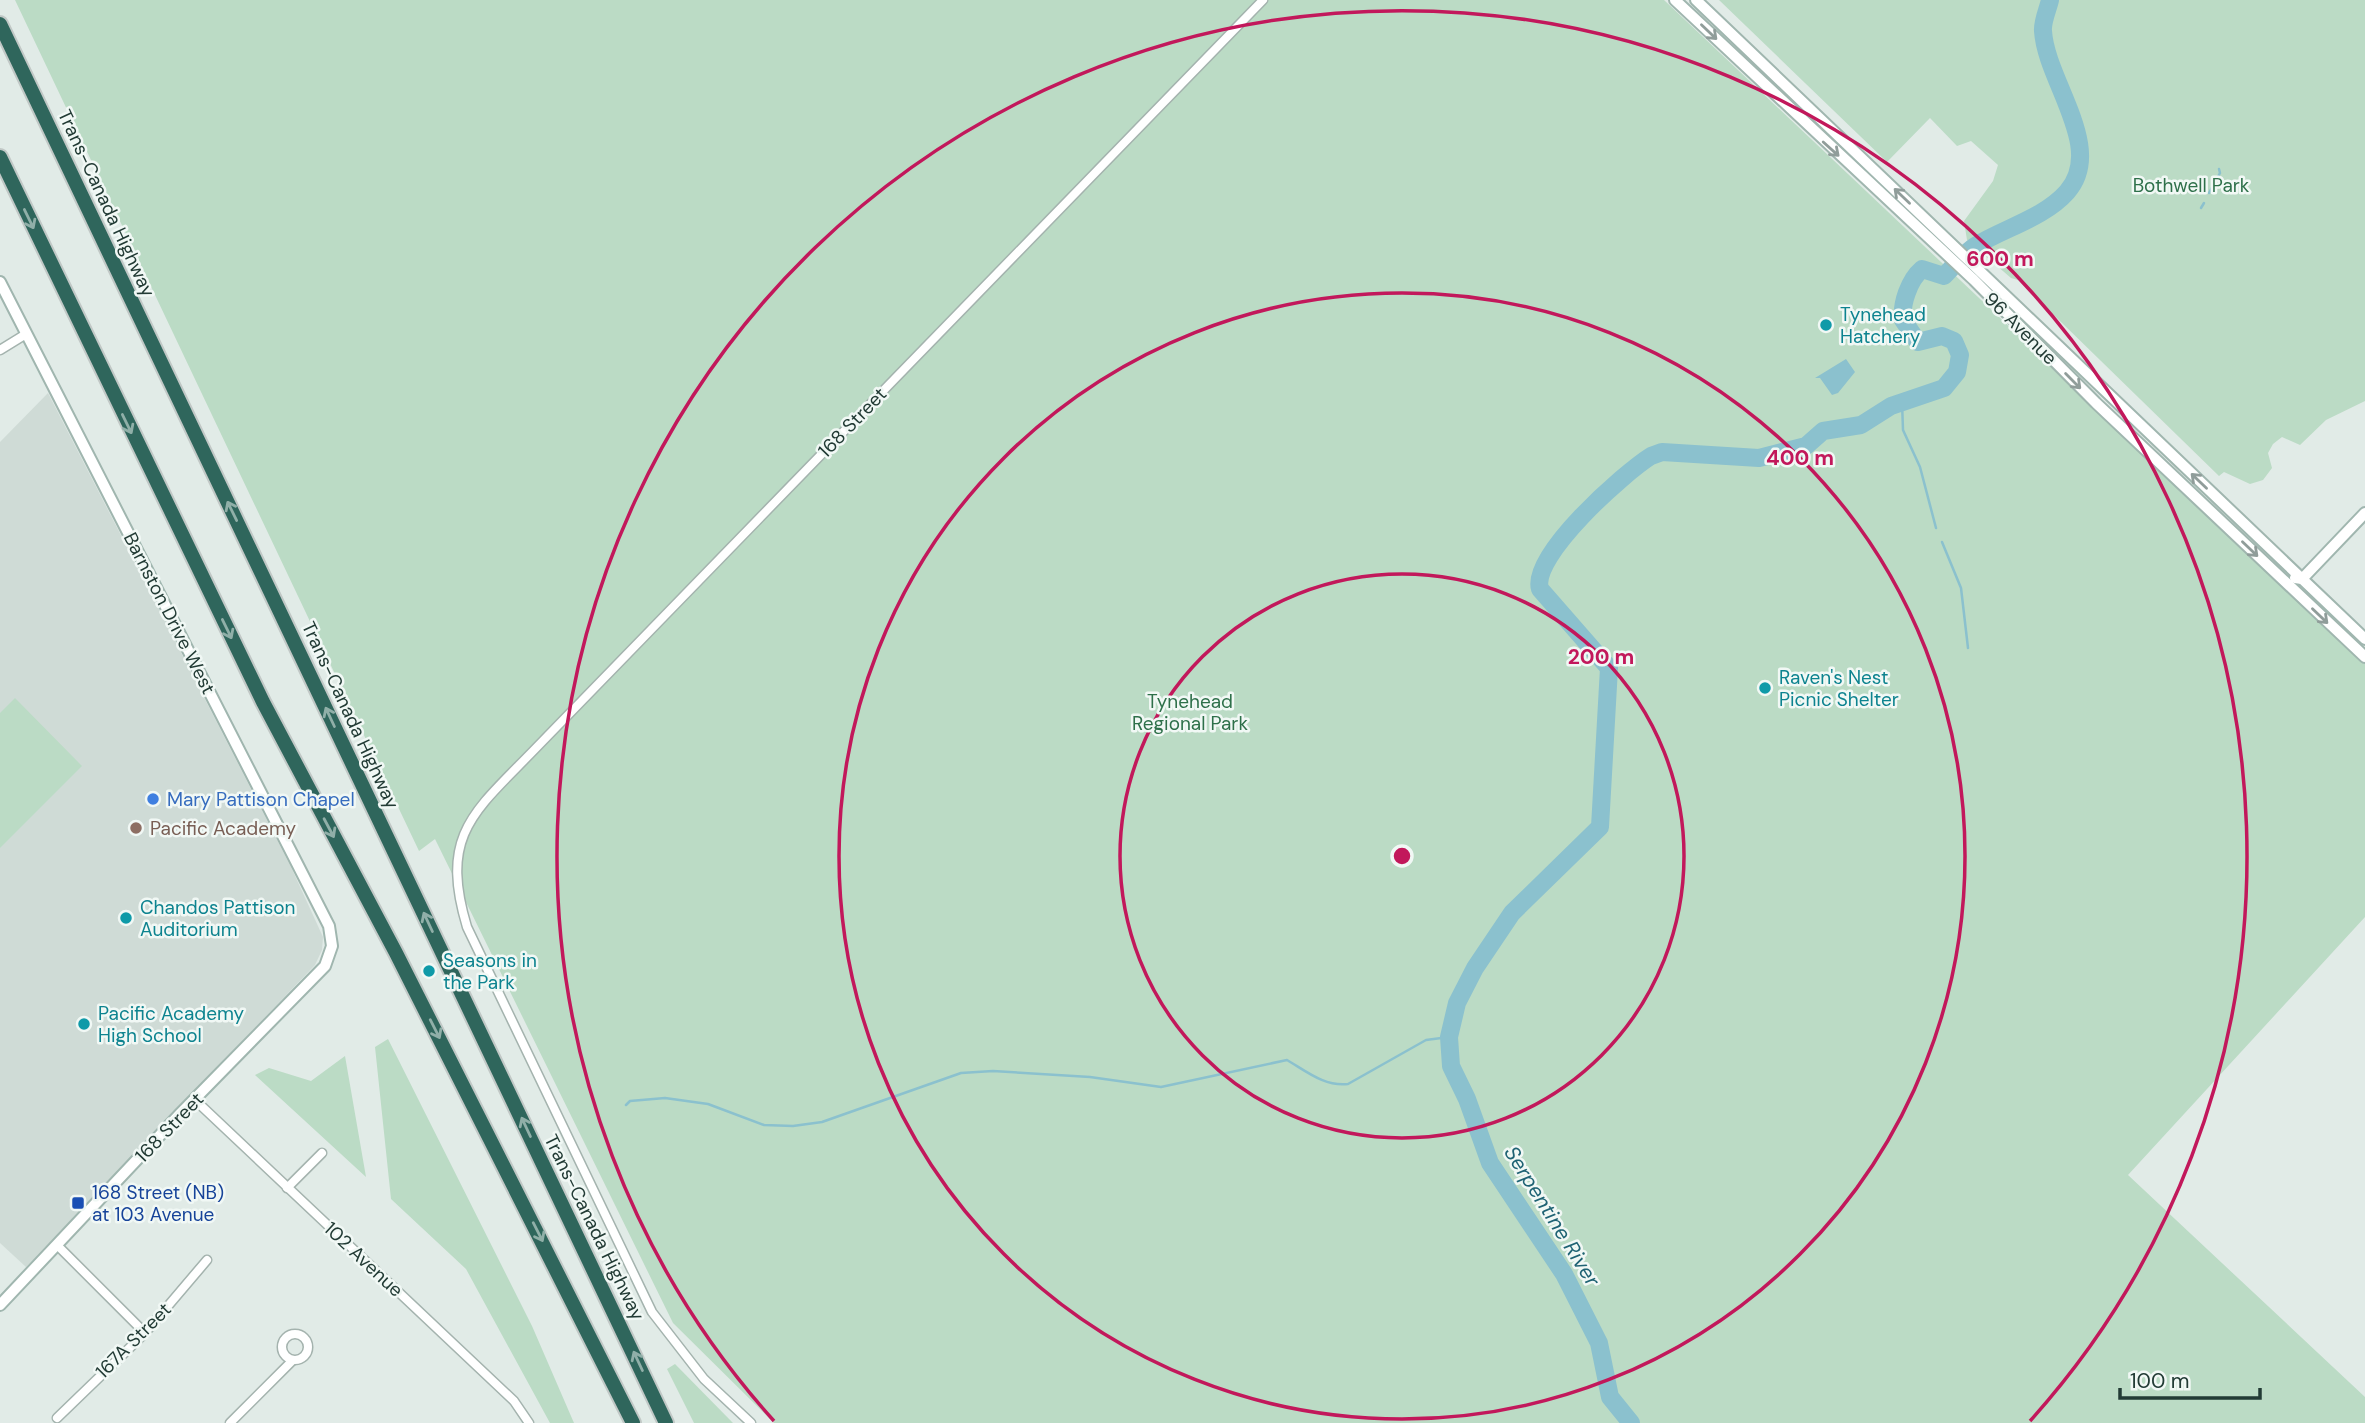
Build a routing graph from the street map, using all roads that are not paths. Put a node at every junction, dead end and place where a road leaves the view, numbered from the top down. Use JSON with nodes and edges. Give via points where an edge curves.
{"nodes":[{"id":1,"x":1263,"y":0,"type":"edge"},
{"id":2,"x":1675,"y":0,"type":"edge"},
{"id":3,"x":1696,"y":0,"type":"edge"},
{"id":4,"x":0,"y":24,"type":"edge"},
{"id":5,"x":0,"y":157,"type":"edge"},
{"id":6,"x":1947,"y":247,"type":"junction"},
{"id":7,"x":1977,"y":276,"type":"junction"},
{"id":8,"x":0,"y":282,"type":"edge"},
{"id":9,"x":26,"y":334,"type":"junction"},
{"id":10,"x":0,"y":350,"type":"edge"},
{"id":11,"x":2365,"y":513,"type":"edge"},
{"id":12,"x":2276,"y":575,"type":"junction"},
{"id":13,"x":2302,"y":579,"type":"junction"},
{"id":14,"x":2365,"y":639,"type":"edge"},
{"id":15,"x":2365,"y":657,"type":"edge"},
{"id":16,"x":332,"y":946,"type":"joint"},
{"id":17,"x":194,"y":1099,"type":"junction"},
{"id":18,"x":322,"y":1153,"type":"dead end"},
{"id":19,"x":288,"y":1188,"type":"junction"},
{"id":20,"x":57,"y":1245,"type":"junction"},
{"id":21,"x":207,"y":1260,"type":"dead end"},
{"id":22,"x":0,"y":1305,"type":"edge"},
{"id":23,"x":145,"y":1333,"type":"junction"},
{"id":24,"x":292,"y":1361,"type":"dead end"},
{"id":25,"x":605,"y":1366,"type":"junction"},
{"id":26,"x":57,"y":1418,"type":"dead end"},
{"id":27,"x":230,"y":1423,"type":"edge"},
{"id":28,"x":529,"y":1423,"type":"edge"},
{"id":29,"x":626,"y":1423,"type":"edge"},
{"id":30,"x":633,"y":1423,"type":"edge"},
{"id":31,"x":666,"y":1423,"type":"edge"},
{"id":32,"x":751,"y":1423,"type":"edge"}],
"edges":[{"from":1,"to":32,"type":"street","name":"168 Street","via":[[495,791],[473,817],[457,856],[457,893],[467,927],[652,1312],[704,1379]]},
{"from":2,"to":6,"type":"main road","name":"96 Avenue","one_way":true},
{"from":6,"to":3,"type":"main road","name":"96 Avenue","one_way":true},
{"from":31,"to":4,"type":"highway","name":"Trans-Canada Highway","one_way":true},
{"from":5,"to":25,"type":"highway","one_way":true,"via":[[263,702]]},
{"from":6,"to":7,"type":"main road","name":"96 Avenue"},
{"from":7,"to":12,"type":"main road","name":"96 Avenue","one_way":true,"via":[[2096,404]]},
{"from":13,"to":7,"type":"main road","name":"96 Avenue","one_way":true},
{"from":8,"to":9,"type":"main road","name":"Barnston Drive West"},
{"from":9,"to":10,"type":"street"},
{"from":9,"to":16,"type":"main road","name":"Barnston Drive West","via":[[329,926]]},
{"from":11,"to":13,"type":"main road"},
{"from":12,"to":13,"type":"main road"},
{"from":12,"to":15,"type":"main road","name":"96 Avenue","one_way":true},
{"from":13,"to":14,"type":"main road","name":"96 Avenue"},
{"from":16,"to":17,"type":"main road","name":"168 Street","via":[[326,966]]},
{"from":17,"to":19,"type":"street","name":"102 Avenue"},
{"from":17,"to":20,"type":"main road","name":"168 Street"},
{"from":18,"to":19,"type":"street"},
{"from":19,"to":28,"type":"street","name":"102 Avenue","via":[[506,1394]]},
{"from":20,"to":22,"type":"main road","name":"168 Street"},
{"from":20,"to":23,"type":"street"},
{"from":21,"to":23,"type":"street","name":"167A Street"},
{"from":23,"to":26,"type":"street","name":"167A Street"},
{"from":24,"to":27,"type":"street"},
{"from":25,"to":29,"type":"highway"},
{"from":25,"to":30,"type":"highway"}]}
